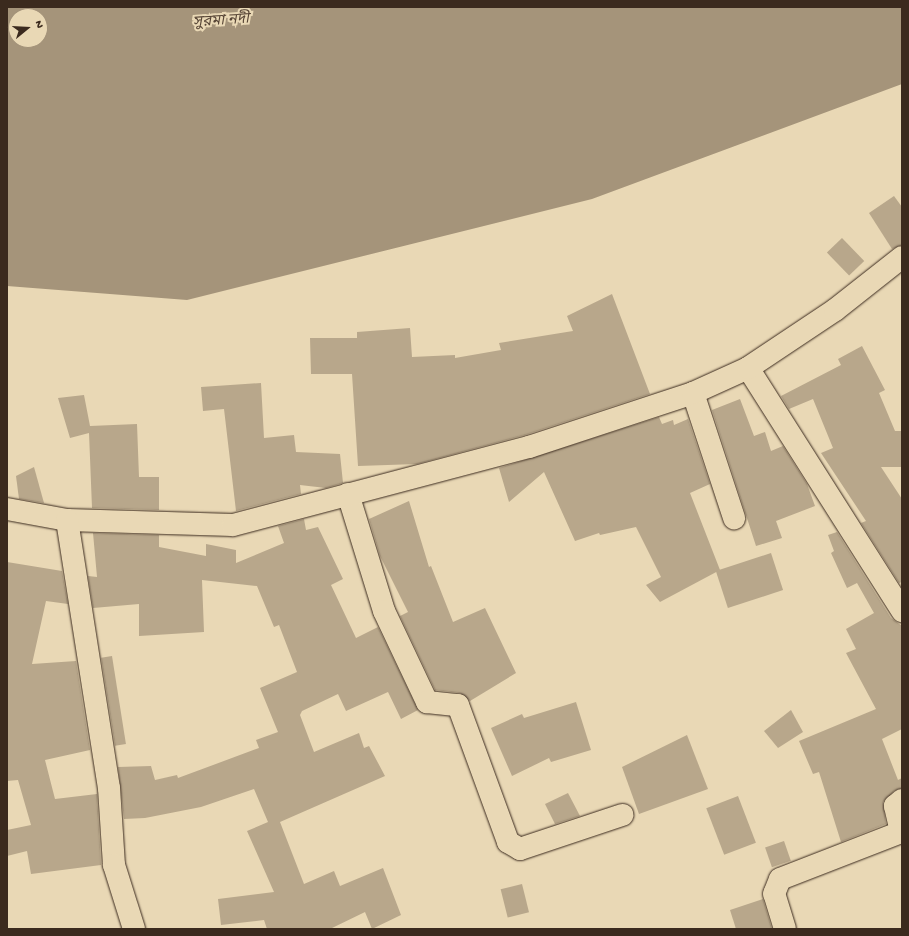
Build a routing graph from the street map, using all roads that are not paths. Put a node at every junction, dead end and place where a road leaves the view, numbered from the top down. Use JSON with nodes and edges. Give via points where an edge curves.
{"nodes":[{"id":1,"x":902,"y":257,"type":"edge"},
{"id":2,"x":748,"y":368,"type":"junction"},
{"id":3,"x":693,"y":393,"type":"junction"},
{"id":4,"x":348,"y":494,"type":"junction"},
{"id":5,"x":7,"y":509,"type":"edge"},
{"id":6,"x":734,"y":518,"type":"dead end"},
{"id":7,"x":67,"y":520,"type":"junction"},
{"id":8,"x":902,"y":611,"type":"edge"},
{"id":9,"x":902,"y":800,"type":"edge"},
{"id":10,"x":622,"y":815,"type":"dead end"},
{"id":11,"x":134,"y":929,"type":"edge"},
{"id":12,"x":785,"y":929,"type":"edge"}],
"edges":[{"from":1,"to":2,"type":"street","via":[[836,310]]},
{"from":2,"to":3,"type":"street"},
{"from":2,"to":8,"type":"street"},
{"from":3,"to":4,"type":"street","via":[[529,447]]},
{"from":3,"to":6,"type":"street"},
{"from":4,"to":7,"type":"street","via":[[233,525]]},
{"from":4,"to":10,"type":"street","via":[[384,611],[427,702],[458,705],[508,842],[520,848]]},
{"from":5,"to":7,"type":"street"},
{"from":7,"to":11,"type":"street","via":[[108,788],[114,865]]},
{"from":9,"to":12,"type":"street","via":[[895,806],[901,832],[780,879],[774,894]]}]}
